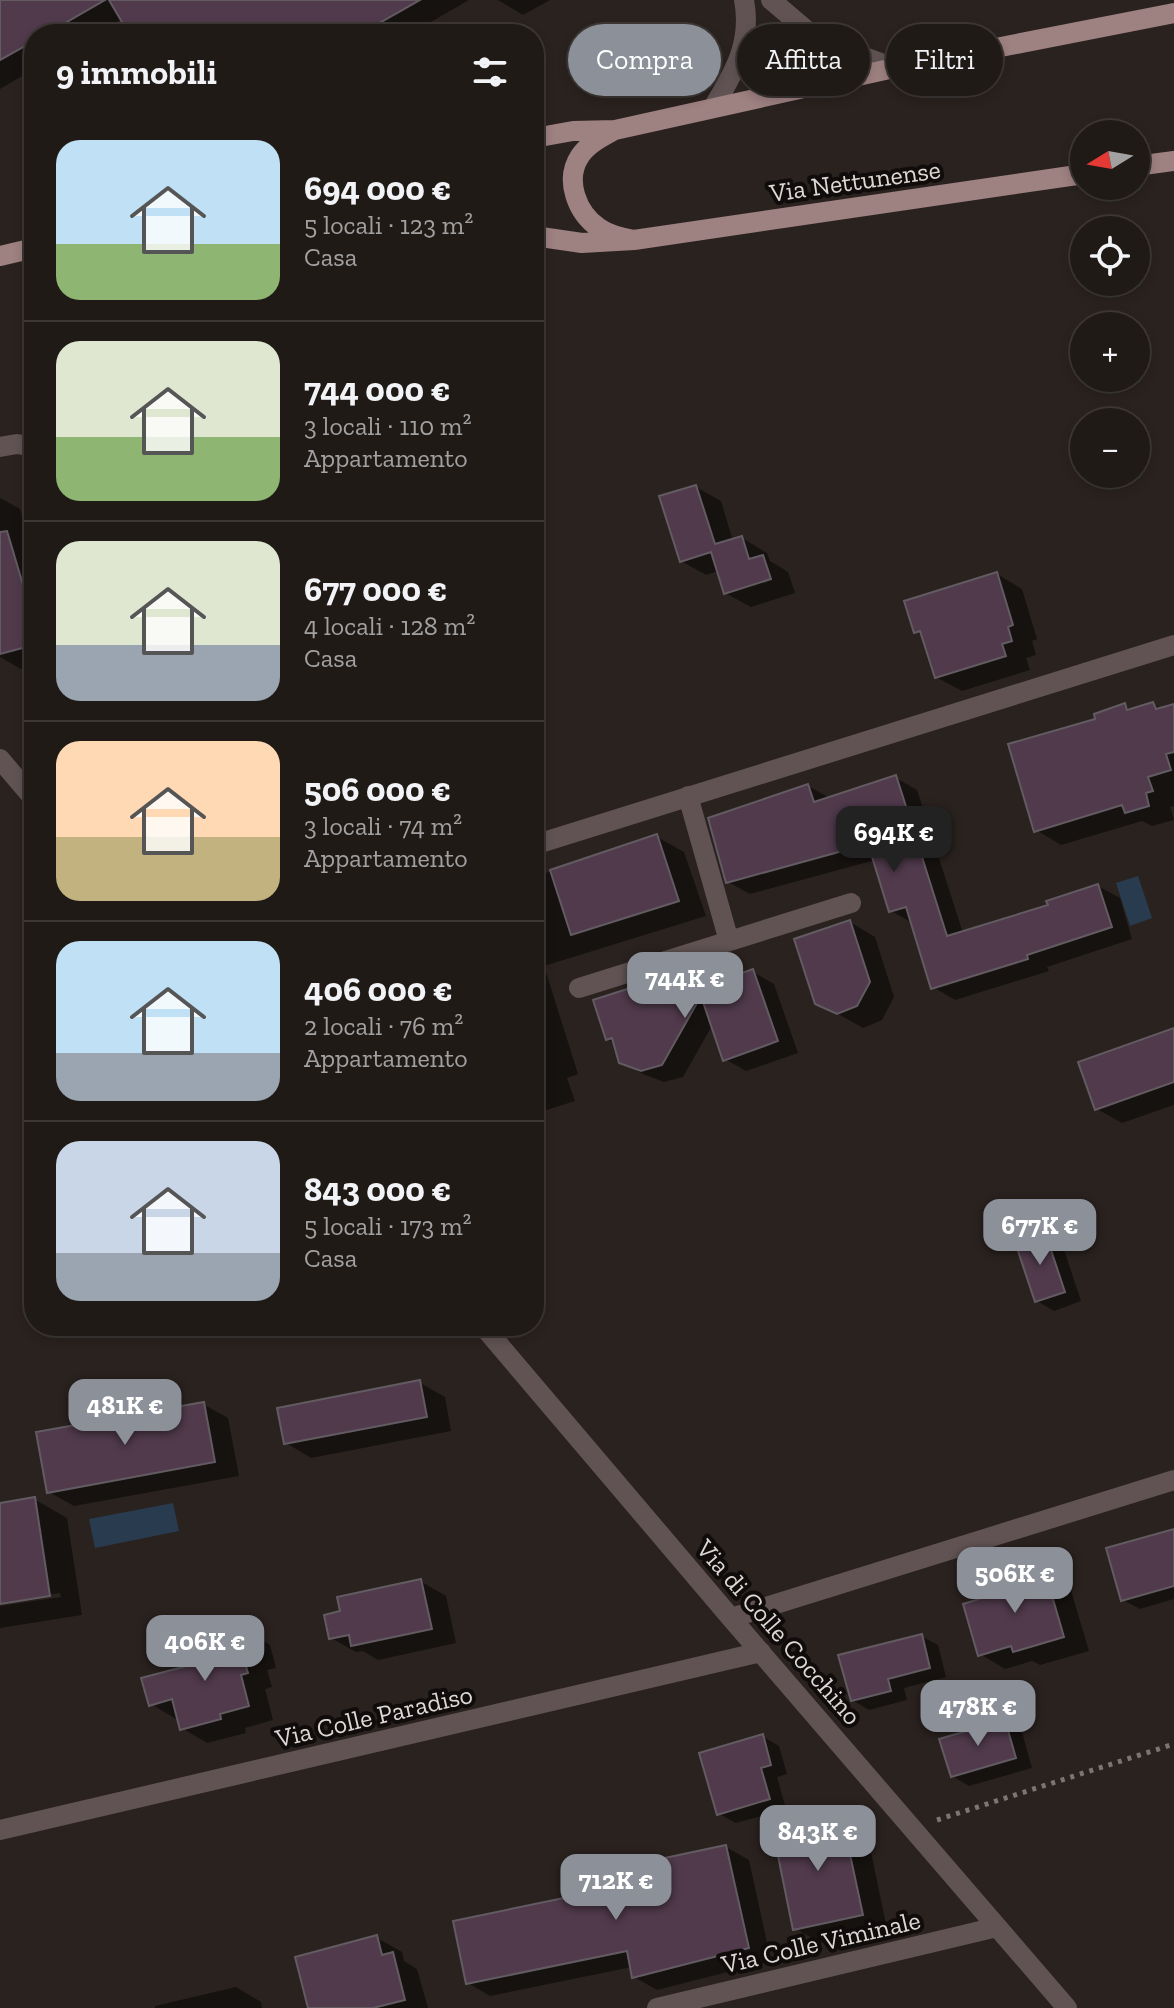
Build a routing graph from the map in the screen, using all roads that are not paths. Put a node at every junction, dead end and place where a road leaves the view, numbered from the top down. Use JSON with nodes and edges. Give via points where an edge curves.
{"nodes":[{"id":1,"x":744,"y":0,"type":"edge"},
{"id":2,"x":771,"y":0,"type":"edge"},
{"id":3,"x":1174,"y":13,"type":"edge"},
{"id":4,"x":1003,"y":47,"type":"edge"},
{"id":5,"x":886,"y":65,"type":"edge"},
{"id":6,"x":886,"y":70,"type":"edge"},
{"id":7,"x":714,"y":106,"type":"junction"},
{"id":8,"x":615,"y":130,"type":"junction"},
{"id":9,"x":544,"y":136,"type":"edge"},
{"id":10,"x":1174,"y":161,"type":"edge"},
{"id":11,"x":1150,"y":164,"type":"edge"},
{"id":12,"x":1070,"y":176,"type":"edge"},
{"id":13,"x":544,"y":237,"type":"edge"},
{"id":14,"x":634,"y":240,"type":"junction"},
{"id":15,"x":24,"y":250,"type":"edge"},
{"id":16,"x":0,"y":256,"type":"edge"},
{"id":17,"x":24,"y":445,"type":"edge"},
{"id":18,"x":0,"y":447,"type":"edge"},
{"id":19,"x":1174,"y":645,"type":"edge"},
{"id":20,"x":0,"y":759,"type":"edge"},
{"id":21,"x":24,"y":787,"type":"edge"},
{"id":22,"x":688,"y":796,"type":"junction"},
{"id":23,"x":544,"y":842,"type":"edge"},
{"id":24,"x":851,"y":903,"type":"dead end"},
{"id":25,"x":729,"y":941,"type":"junction"},
{"id":26,"x":579,"y":988,"type":"dead end"},
{"id":27,"x":491,"y":1336,"type":"edge"},
{"id":28,"x":1174,"y":1480,"type":"edge"},
{"id":29,"x":731,"y":1618,"type":"junction"},
{"id":30,"x":761,"y":1652,"type":"junction"},
{"id":31,"x":0,"y":1830,"type":"edge"},
{"id":32,"x":997,"y":1927,"type":"junction"},
{"id":33,"x":657,"y":2008,"type":"edge"},
{"id":34,"x":1067,"y":2008,"type":"edge"}],
"edges":[{"from":1,"to":7,"type":"street","via":[[748,27],[743,52]]},
{"from":2,"to":5,"type":"street","via":[[818,40]]},
{"from":3,"to":4,"type":"main road","name":"Via Nettunense"},
{"from":6,"to":7,"type":"main road","name":"Via Nettunense"},
{"from":7,"to":8,"type":"main road","name":"Via Nettunense"},
{"from":8,"to":9,"type":"main road","name":"Via Nettunense"},
{"from":8,"to":14,"type":"main road","name":"Via Nettunense","via":[[580,157],[573,184],[591,222]]},
{"from":10,"to":11,"type":"main road"},
{"from":12,"to":14,"type":"main road","name":"Via Nettunense"},
{"from":13,"to":14,"type":"main road","name":"Via Nettunense","via":[[582,243]]},
{"from":15,"to":16,"type":"main road"},
{"from":17,"to":18,"type":"street"},
{"from":19,"to":22,"type":"street"},
{"from":20,"to":21,"type":"street"},
{"from":22,"to":23,"type":"street"},
{"from":22,"to":25,"type":"street"},
{"from":24,"to":25,"type":"street"},
{"from":25,"to":26,"type":"street"},
{"from":27,"to":29,"type":"street","name":"Via di Colle Cocchino"},
{"from":28,"to":29,"type":"street"},
{"from":29,"to":30,"type":"street","name":"Via di Colle Cocchino"},
{"from":30,"to":31,"type":"street","name":"Via Colle Paradiso"},
{"from":30,"to":32,"type":"street","name":"Via di Colle Cocchino"},
{"from":32,"to":33,"type":"street","name":"Via Colle Viminale"},
{"from":32,"to":34,"type":"street","name":"Via di Colle Cocchino"}]}
